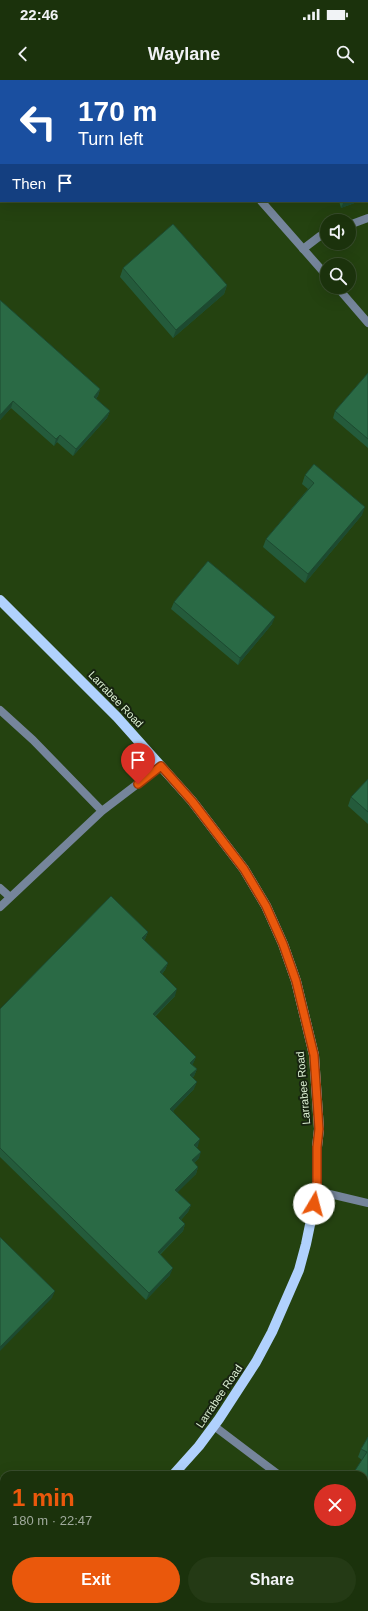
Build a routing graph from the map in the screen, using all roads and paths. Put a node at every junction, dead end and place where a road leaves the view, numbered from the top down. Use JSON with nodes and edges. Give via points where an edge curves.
{"nodes":[{"id":1,"x":262,"y":202,"type":"edge"},
{"id":2,"x":368,"y":218,"type":"edge"},
{"id":3,"x":356,"y":222,"type":"edge"},
{"id":4,"x":320,"y":236,"type":"edge"},
{"id":5,"x":303,"y":249,"type":"junction"},
{"id":6,"x":320,"y":268,"type":"edge"},
{"id":7,"x":343,"y":294,"type":"edge"},
{"id":8,"x":368,"y":323,"type":"edge"},
{"id":9,"x":0,"y":600,"type":"edge"},
{"id":10,"x":0,"y":710,"type":"edge"},
{"id":11,"x":161,"y":766,"type":"junction"},
{"id":12,"x":102,"y":811,"type":"junction"},
{"id":13,"x":0,"y":888,"type":"edge"},
{"id":14,"x":10,"y":898,"type":"junction"},
{"id":15,"x":0,"y":907,"type":"edge"},
{"id":16,"x":317,"y":1191,"type":"junction"},
{"id":17,"x":368,"y":1203,"type":"edge"},
{"id":18,"x":214,"y":1426,"type":"junction"},
{"id":19,"x":176,"y":1471,"type":"edge"},
{"id":20,"x":274,"y":1471,"type":"edge"}],
"edges":[{"from":1,"to":5,"type":"street"},
{"from":2,"to":3,"type":"street"},
{"from":4,"to":5,"type":"street"},
{"from":5,"to":6,"type":"street"},
{"from":7,"to":8,"type":"street"},
{"from":9,"to":11,"type":"main road","name":"Larrabee Road","via":[[117,717]]},
{"from":10,"to":12,"type":"street"},
{"from":11,"to":12,"type":"street"},
{"from":11,"to":16,"type":"main road","name":"Larrabee Road","via":[[192,801],[244,869],[266,906],[283,944],[296,981],[314,1055],[319,1129]]},
{"from":12,"to":14,"type":"street"},
{"from":13,"to":14,"type":"street"},
{"from":14,"to":15,"type":"street"},
{"from":16,"to":17,"type":"street"},
{"from":16,"to":18,"type":"main road","name":"Larrabee Road","via":[[296,1277],[272,1332],[256,1362]]},
{"from":18,"to":19,"type":"main road","name":"Larrabee Road"},
{"from":18,"to":20,"type":"street"}]}
